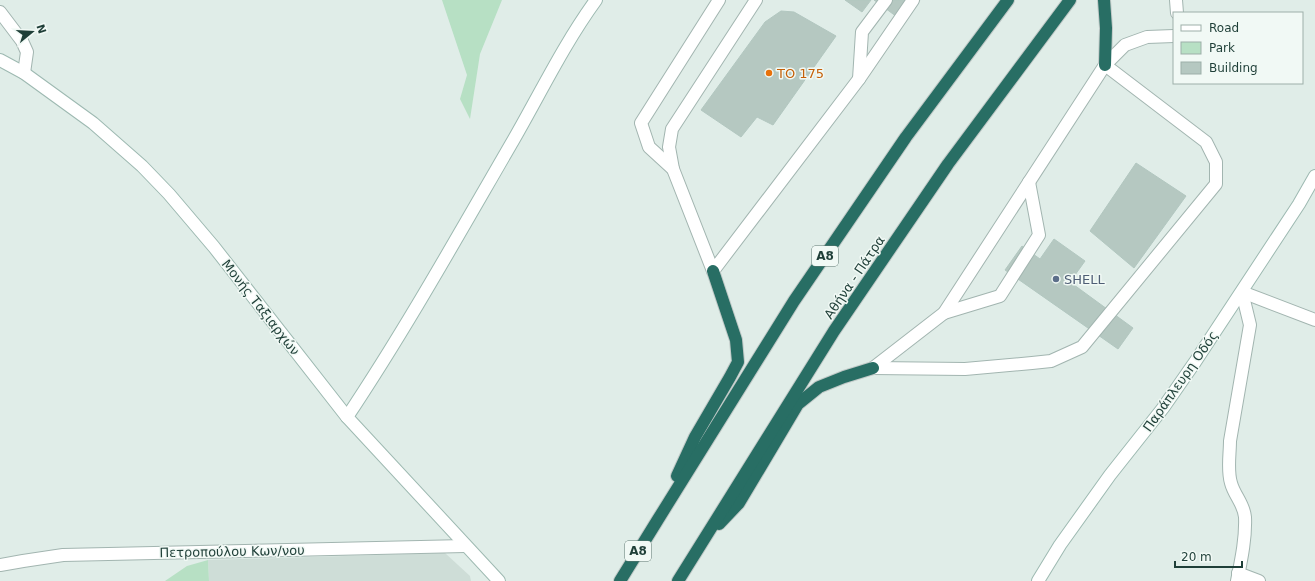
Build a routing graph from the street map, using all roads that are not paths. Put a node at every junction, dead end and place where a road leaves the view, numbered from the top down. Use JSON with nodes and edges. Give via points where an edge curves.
{"nodes":[{"id":1,"x":596,"y":0,"type":"edge"},
{"id":2,"x":719,"y":0,"type":"edge"},
{"id":3,"x":756,"y":0,"type":"edge"},
{"id":4,"x":886,"y":0,"type":"edge"},
{"id":5,"x":913,"y":0,"type":"edge"},
{"id":6,"x":1008,"y":0,"type":"edge"},
{"id":7,"x":1070,"y":0,"type":"edge"},
{"id":8,"x":1104,"y":0,"type":"edge"},
{"id":9,"x":1176,"y":0,"type":"edge"},
{"id":10,"x":0,"y":12,"type":"edge"},
{"id":11,"x":1177,"y":12,"type":"edge"},
{"id":12,"x":1173,"y":36,"type":"edge"},
{"id":13,"x":0,"y":60,"type":"edge"},
{"id":14,"x":1105,"y":65,"type":"junction"},
{"id":15,"x":24,"y":73,"type":"junction"},
{"id":16,"x":859,"y":79,"type":"junction"},
{"id":17,"x":673,"y":169,"type":"junction"},
{"id":18,"x":1315,"y":176,"type":"edge"},
{"id":19,"x":1029,"y":182,"type":"junction"},
{"id":20,"x":713,"y":271,"type":"junction"},
{"id":21,"x":1242,"y":292,"type":"junction"},
{"id":22,"x":944,"y":313,"type":"junction"},
{"id":23,"x":1315,"y":320,"type":"edge"},
{"id":24,"x":873,"y":368,"type":"junction"},
{"id":25,"x":347,"y":417,"type":"junction"},
{"id":26,"x":656,"y":521,"type":"junction"},
{"id":27,"x":700,"y":544,"type":"junction"},
{"id":28,"x":465,"y":546,"type":"junction"},
{"id":29,"x":0,"y":565,"type":"edge"},
{"id":30,"x":1237,"y":577,"type":"edge"},
{"id":31,"x":499,"y":581,"type":"edge"},
{"id":32,"x":620,"y":581,"type":"edge"},
{"id":33,"x":678,"y":581,"type":"edge"},
{"id":34,"x":1038,"y":581,"type":"edge"},
{"id":35,"x":1259,"y":581,"type":"edge"}],
"edges":[{"from":1,"to":25,"type":"street","via":[[565,47],[390,350]]},
{"from":2,"to":17,"type":"street","via":[[641,123],[649,148]]},
{"from":3,"to":17,"type":"street","via":[[672,129],[669,147]]},
{"from":4,"to":16,"type":"street","via":[[862,32]]},
{"from":5,"to":16,"type":"street"},
{"from":6,"to":26,"type":"highway","number":"Α8","via":[[906,137],[794,301]]},
{"from":7,"to":27,"type":"highway","name":"Αθήνα - Πάτρα","via":[[943,170],[834,331]]},
{"from":8,"to":14,"type":"highway"},
{"from":9,"to":11,"type":"street"},
{"from":10,"to":15,"type":"street","via":[[22,41],[27,52]]},
{"from":12,"to":14,"type":"street","via":[[1147,37],[1125,46]]},
{"from":13,"to":15,"type":"street","name":"Μονής Ταξιαρχών"},
{"from":14,"to":19,"type":"street"},
{"from":14,"to":24,"type":"street","via":[[1206,142],[1216,162],[1216,184],[1082,347],[1051,361],[1032,363],[965,369]]},
{"from":15,"to":25,"type":"street","name":"Μονής Ταξιαρχών","via":[[93,123],[142,166],[169,194],[214,246]]},
{"from":16,"to":20,"type":"street"},
{"from":17,"to":20,"type":"street"},
{"from":18,"to":21,"type":"street","name":"Παράπλευρη Οδός"},
{"from":19,"to":22,"type":"street"},
{"from":19,"to":22,"type":"street","via":[[1039,235],[1000,296]]},
{"from":20,"to":26,"type":"highway","via":[[736,340],[738,362],[695,437]]},
{"from":21,"to":23,"type":"street"},
{"from":21,"to":30,"type":"street","via":[[1250,325],[1230,440],[1231,484],[1245,516]]},
{"from":21,"to":34,"type":"street","name":"Παράπλευρη Οδός","via":[[1163,408],[1110,475],[1060,545]]},
{"from":22,"to":24,"type":"street"},
{"from":24,"to":27,"type":"highway","via":[[819,387],[798,404],[739,504]]},
{"from":25,"to":28,"type":"street","name":"Μονής Ταξιαρχών"},
{"from":26,"to":32,"type":"highway","number":"Α8"},
{"from":27,"to":33,"type":"highway","name":"Αθήνα - Πάτρα"},
{"from":28,"to":29,"type":"street","name":"Πετροπούλου Κων/νου","via":[[63,555]]},
{"from":28,"to":31,"type":"street","name":"Μονής Ταξιαρχών"},
{"from":30,"to":35,"type":"street"}]}
